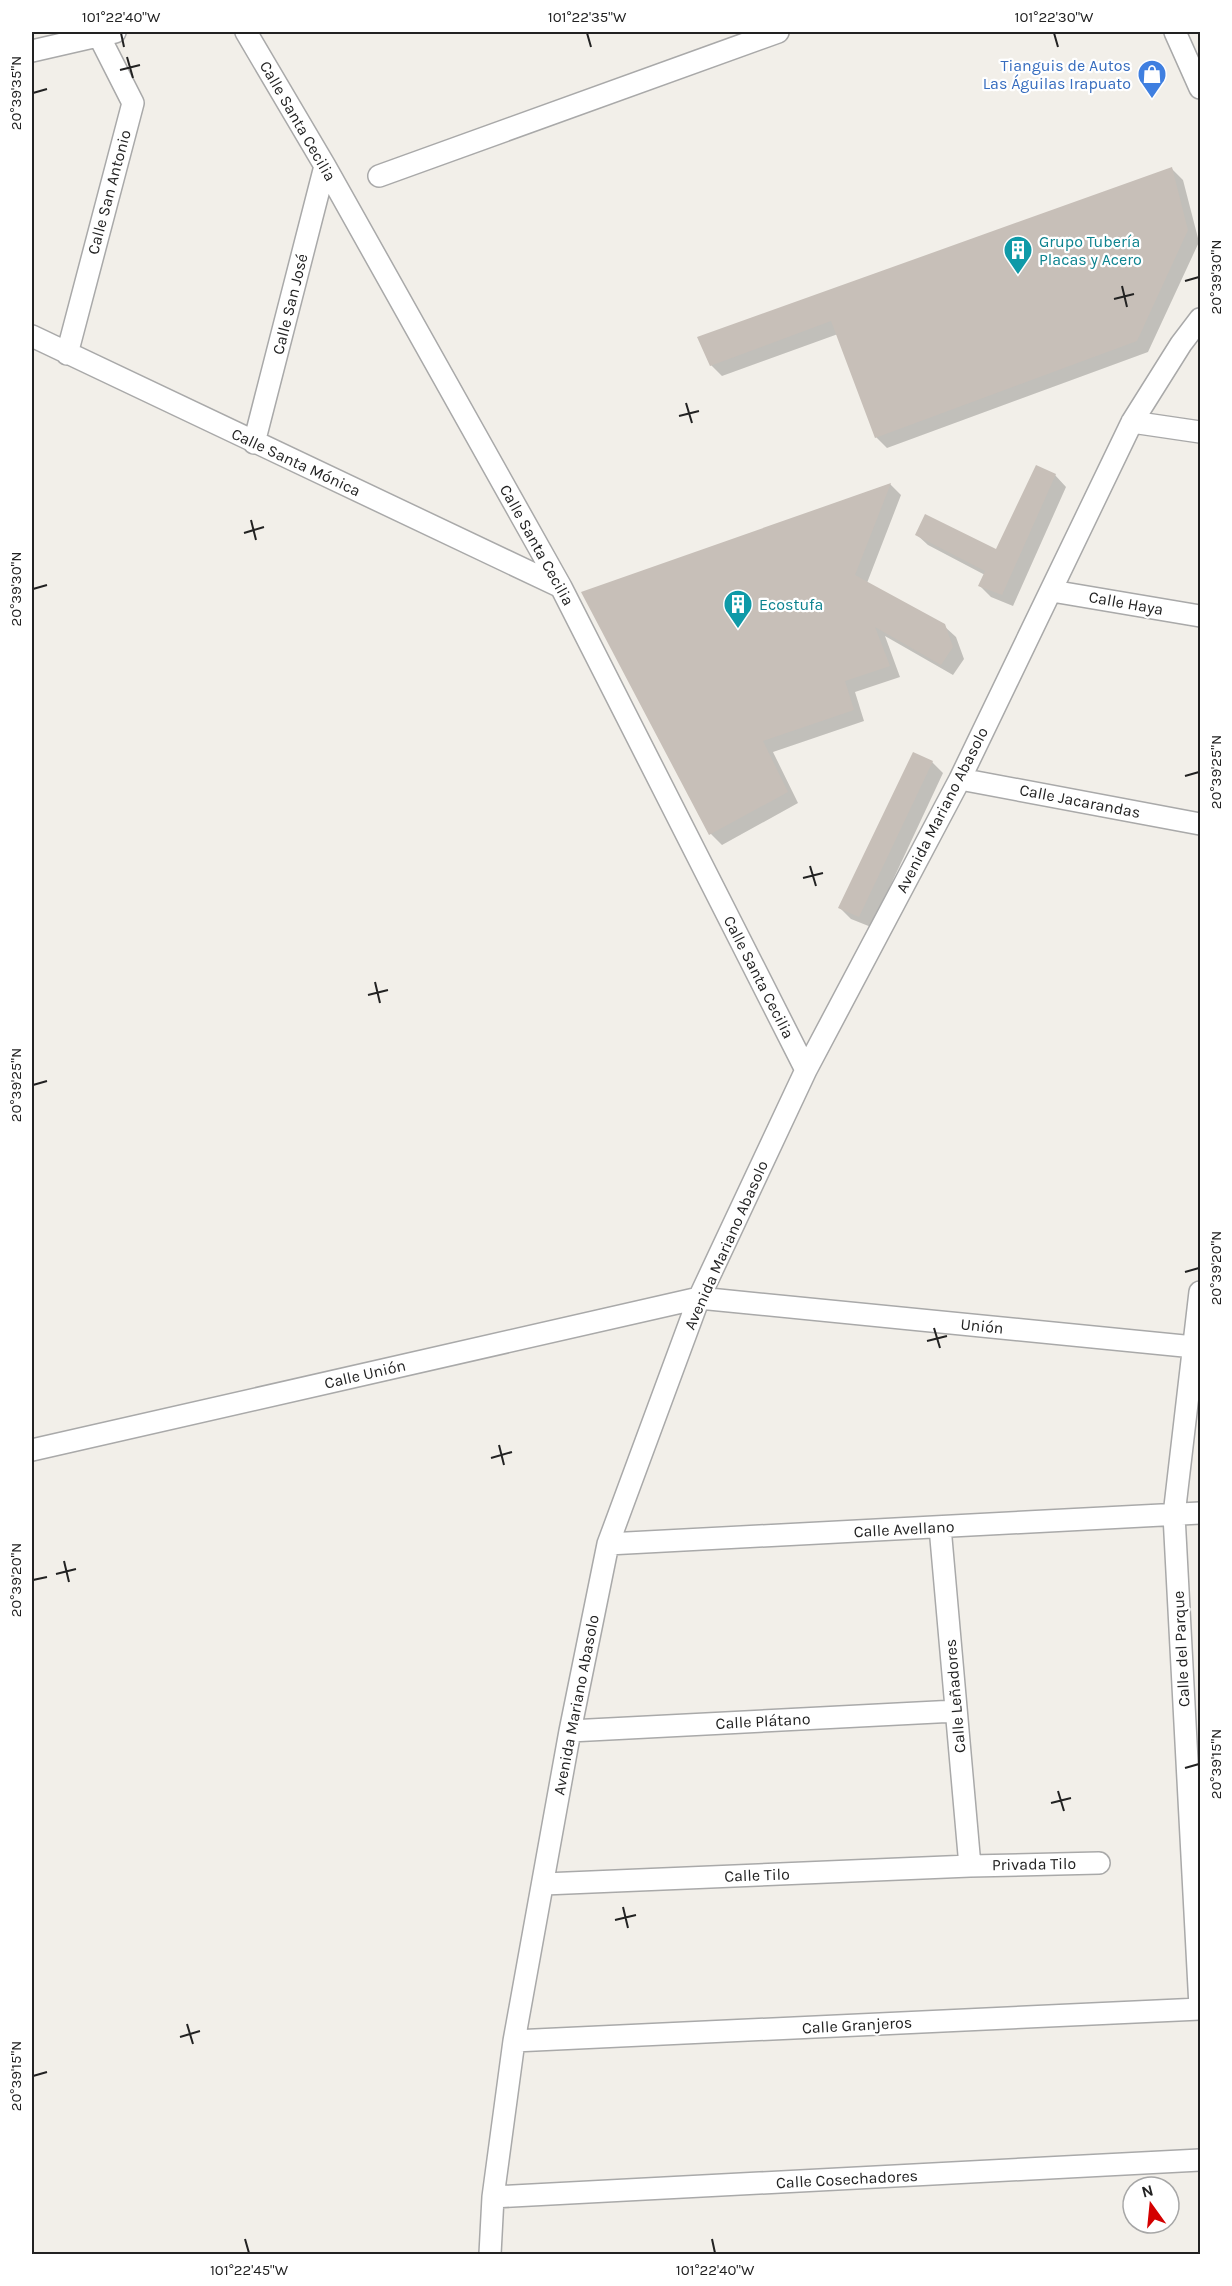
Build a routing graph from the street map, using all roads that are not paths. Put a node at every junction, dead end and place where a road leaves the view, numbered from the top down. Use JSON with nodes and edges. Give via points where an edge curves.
{"nodes":[{"id":1,"x":246,"y":32,"type":"edge"},
{"id":2,"x":777,"y":32,"type":"edge"},
{"id":3,"x":1175,"y":32,"type":"edge"},
{"id":4,"x":107,"y":34,"type":"edge"},
{"id":5,"x":32,"y":51,"type":"edge"},
{"id":6,"x":1200,"y":88,"type":"edge"},
{"id":7,"x":325,"y":166,"type":"junction"},
{"id":8,"x":379,"y":176,"type":"dead end"},
{"id":9,"x":1200,"y":319,"type":"edge"},
{"id":10,"x":32,"y":336,"type":"edge"},
{"id":11,"x":67,"y":354,"type":"junction"},
{"id":12,"x":1132,"y":423,"type":"junction"},
{"id":13,"x":1200,"y":432,"type":"edge"},
{"id":14,"x":254,"y":443,"type":"junction"},
{"id":15,"x":561,"y":587,"type":"junction"},
{"id":16,"x":1052,"y":591,"type":"junction"},
{"id":17,"x":1200,"y":616,"type":"edge"},
{"id":18,"x":960,"y":779,"type":"junction"},
{"id":19,"x":1200,"y":824,"type":"edge"},
{"id":20,"x":806,"y":1070,"type":"junction"},
{"id":21,"x":1200,"y":1292,"type":"edge"},
{"id":22,"x":699,"y":1298,"type":"junction"},
{"id":23,"x":1194,"y":1347,"type":"junction"},
{"id":24,"x":32,"y":1450,"type":"edge"},
{"id":25,"x":1200,"y":1514,"type":"edge"},
{"id":26,"x":1174,"y":1515,"type":"junction"},
{"id":27,"x":940,"y":1527,"type":"junction"},
{"id":28,"x":608,"y":1544,"type":"junction"},
{"id":29,"x":956,"y":1711,"type":"junction"},
{"id":30,"x":570,"y":1731,"type":"junction"},
{"id":31,"x":1099,"y":1863,"type":"dead end"},
{"id":32,"x":970,"y":1866,"type":"junction"},
{"id":33,"x":544,"y":1884,"type":"junction"},
{"id":34,"x":1200,"y":2008,"type":"edge"},
{"id":35,"x":514,"y":2042,"type":"junction"},
{"id":36,"x":1200,"y":2160,"type":"edge"},
{"id":37,"x":493,"y":2197,"type":"junction"},
{"id":38,"x":490,"y":2254,"type":"edge"}],
"edges":[{"from":1,"to":7,"type":"street","name":"Calle Santa Cecilia"},
{"from":2,"to":8,"type":"street"},
{"from":3,"to":6,"type":"street"},
{"from":4,"to":5,"type":"street"},
{"from":4,"to":11,"type":"street","name":"Calle San Antonio","via":[[133,103]]},
{"from":7,"to":14,"type":"street","name":"Calle San José"},
{"from":7,"to":15,"type":"street","name":"Calle Santa Cecilia"},
{"from":9,"to":12,"type":"street","name":"Avenida Mariano Abasolo"},
{"from":10,"to":11,"type":"street","name":"Calle Santa Mónica"},
{"from":11,"to":14,"type":"street","name":"Calle Santa Mónica"},
{"from":12,"to":13,"type":"street"},
{"from":12,"to":16,"type":"street","name":"Avenida Mariano Abasolo"},
{"from":14,"to":15,"type":"street","name":"Calle Santa Mónica"},
{"from":15,"to":20,"type":"street","name":"Calle Santa Cecilia"},
{"from":16,"to":17,"type":"street","name":"Calle Haya"},
{"from":16,"to":18,"type":"street","name":"Avenida Mariano Abasolo"},
{"from":18,"to":19,"type":"street","name":"Calle Jacarandas"},
{"from":18,"to":20,"type":"street","name":"Avenida Mariano Abasolo"},
{"from":20,"to":22,"type":"street","name":"Avenida Mariano Abasolo"},
{"from":21,"to":23,"type":"street","name":"Calle del Parque"},
{"from":22,"to":23,"type":"street","name":"Unión"},
{"from":22,"to":24,"type":"street","name":"Calle Unión"},
{"from":22,"to":28,"type":"street","name":"Avenida Mariano Abasolo"},
{"from":23,"to":26,"type":"street","name":"Calle del Parque"},
{"from":25,"to":26,"type":"street","name":"Calle Avellano"},
{"from":26,"to":27,"type":"street","name":"Calle Avellano"},
{"from":26,"to":34,"type":"street","name":"Calle del Parque"},
{"from":27,"to":28,"type":"street","name":"Calle Avellano"},
{"from":27,"to":29,"type":"street","name":"Calle Leñadores"},
{"from":28,"to":30,"type":"street","name":"Avenida Mariano Abasolo"},
{"from":29,"to":30,"type":"street","name":"Calle Plátano"},
{"from":29,"to":32,"type":"street","name":"Calle Leñadores"},
{"from":30,"to":33,"type":"street","name":"Avenida Mariano Abasolo"},
{"from":31,"to":32,"type":"street","name":"Privada Tilo"},
{"from":32,"to":33,"type":"street","name":"Calle Tilo"},
{"from":33,"to":35,"type":"street","name":"Avenida Mariano Abasolo"},
{"from":34,"to":35,"type":"street","name":"Calle Granjeros"},
{"from":35,"to":37,"type":"street","name":"Avenida Mariano Abasolo"},
{"from":36,"to":37,"type":"street","name":"Calle Cosechadores"},
{"from":37,"to":38,"type":"street","name":"Avenida Mariano Abasolo"}]}
